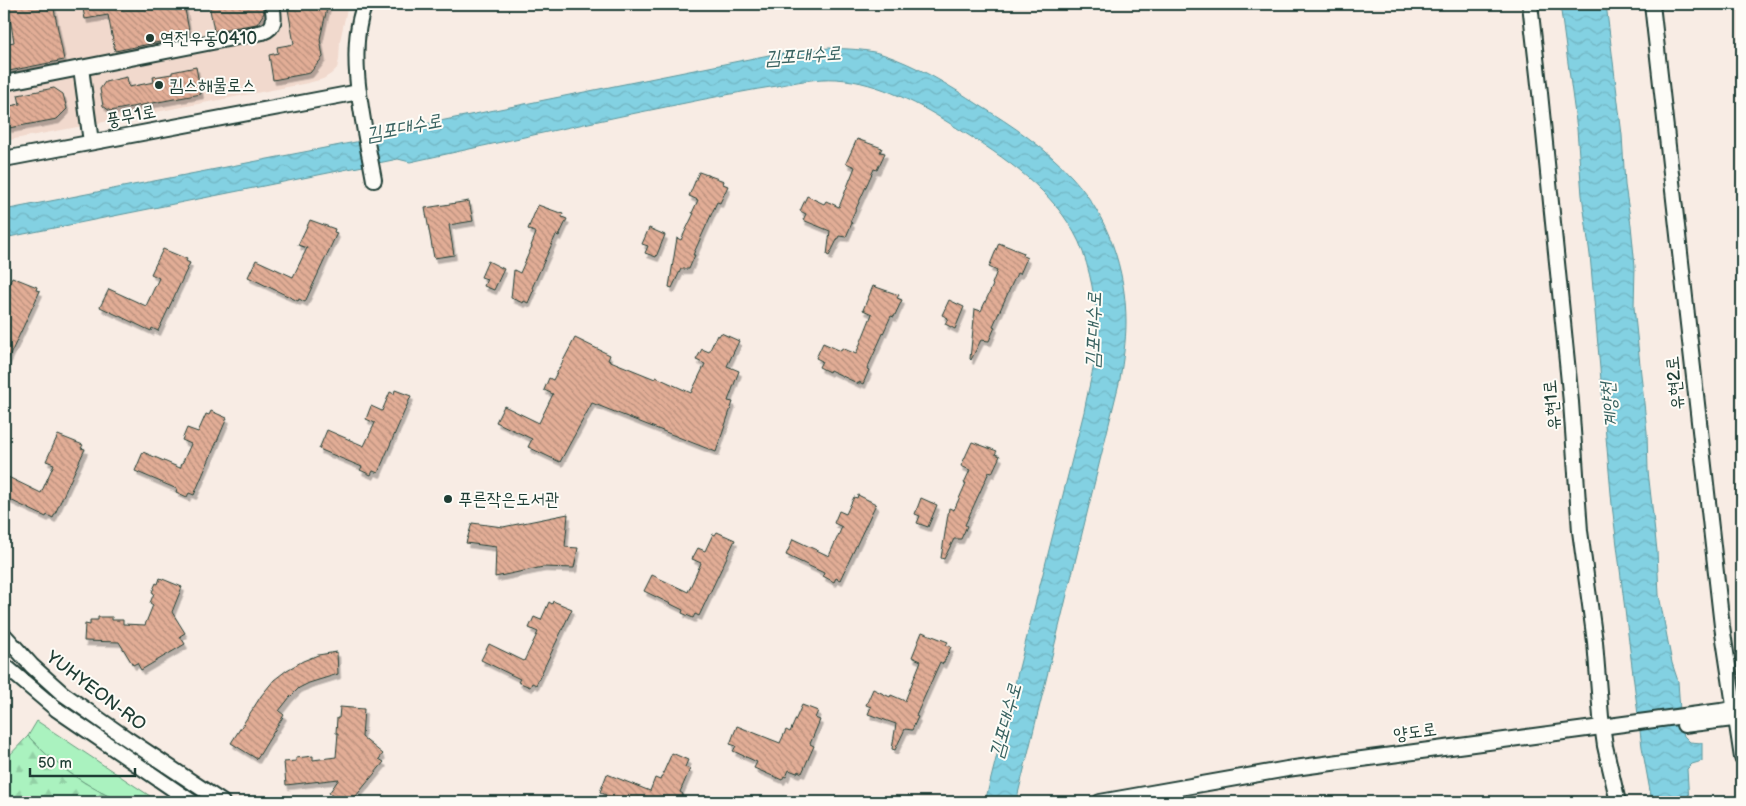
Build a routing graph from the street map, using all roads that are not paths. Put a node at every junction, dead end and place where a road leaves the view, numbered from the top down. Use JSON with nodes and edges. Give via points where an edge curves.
{"nodes":[{"id":1,"x":272,"y":4,"type":"edge"},
{"id":2,"x":357,"y":4,"type":"edge"},
{"id":3,"x":365,"y":4,"type":"edge"},
{"id":4,"x":1530,"y":4,"type":"edge"},
{"id":5,"x":1652,"y":4,"type":"edge"},
{"id":6,"x":81,"y":68,"type":"junction"},
{"id":7,"x":4,"y":83,"type":"edge"},
{"id":8,"x":357,"y":93,"type":"junction"},
{"id":9,"x":91,"y":139,"type":"junction"},
{"id":10,"x":4,"y":152,"type":"edge"},
{"id":11,"x":4,"y":159,"type":"edge"},
{"id":12,"x":374,"y":180,"type":"dead end"},
{"id":13,"x":4,"y":635,"type":"edge"},
{"id":14,"x":4,"y":665,"type":"edge"},
{"id":15,"x":1736,"y":719,"type":"junction"},
{"id":16,"x":1606,"y":731,"type":"junction"},
{"id":17,"x":1742,"y":758,"type":"edge"},
{"id":18,"x":192,"y":802,"type":"edge"},
{"id":19,"x":222,"y":802,"type":"edge"},
{"id":20,"x":1100,"y":802,"type":"edge"},
{"id":21,"x":1136,"y":802,"type":"edge"},
{"id":22,"x":1618,"y":802,"type":"edge"}],
"edges":[{"from":1,"to":6,"type":"street","via":[[275,18],[269,30]]},
{"from":2,"to":8,"type":"street","via":[[350,30],[350,58]]},
{"from":3,"to":8,"type":"street","via":[[357,31]]},
{"from":4,"to":16,"type":"street","name":"유현1로","via":[[1572,402],[1580,531]]},
{"from":5,"to":15,"type":"street","name":"유현2로","via":[[1722,626]]},
{"from":6,"to":7,"type":"street"},
{"from":6,"to":9,"type":"street"},
{"from":8,"to":9,"type":"street","name":"풍무1로","via":[[327,93],[252,104]]},
{"from":8,"to":12,"type":"street"},
{"from":9,"to":10,"type":"street","name":"풍무1로"},
{"from":9,"to":11,"type":"street","name":"풍무1로"},
{"from":13,"to":19,"type":"street","name":"YUHYEON-RO","via":[[62,693]]},
{"from":14,"to":18,"type":"street","via":[[56,709]]},
{"from":15,"to":16,"type":"street","name":"양도로","via":[[1722,715]]},
{"from":15,"to":17,"type":"street","name":"유현2로"},
{"from":16,"to":20,"type":"street","name":"양도로","via":[[1287,769]]},
{"from":16,"to":21,"type":"street","name":"양도로"},
{"from":16,"to":22,"type":"street","name":"유현1로"}]}
